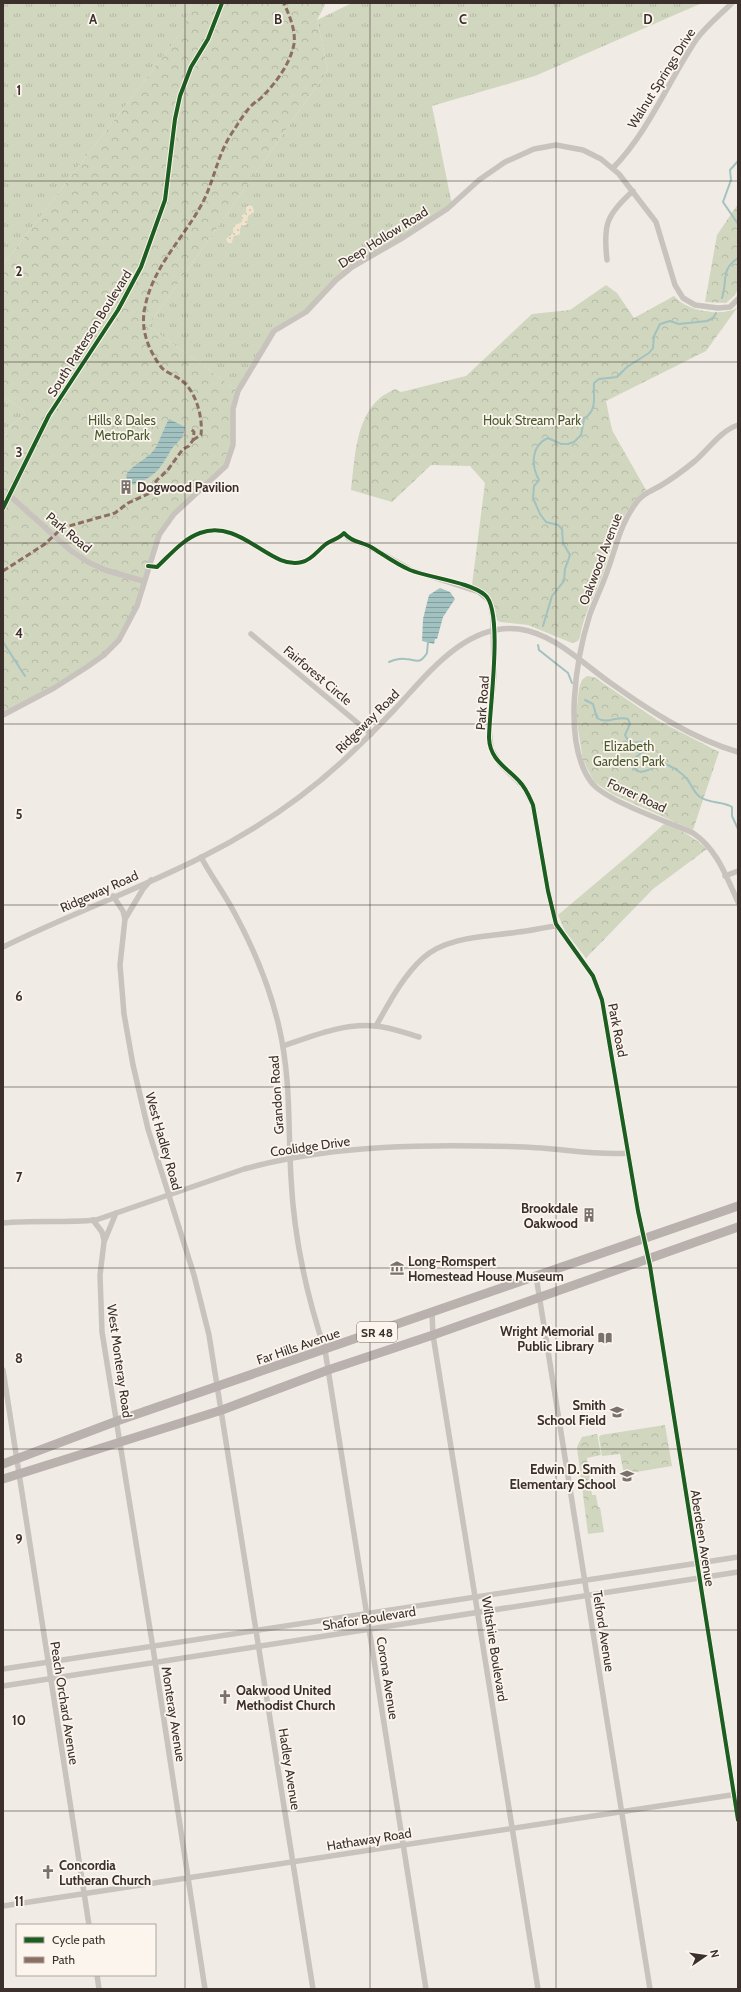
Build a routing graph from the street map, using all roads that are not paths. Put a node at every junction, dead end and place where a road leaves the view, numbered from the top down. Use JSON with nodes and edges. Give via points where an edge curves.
{"nodes":[{"id":1,"x":222,"y":3,"type":"edge"},
{"id":2,"x":732,"y":3,"type":"edge"},
{"id":3,"x":613,"y":168,"type":"junction"},
{"id":4,"x":633,"y":191,"type":"junction"},
{"id":5,"x":607,"y":260,"type":"dead end"},
{"id":6,"x":738,"y":299,"type":"edge"},
{"id":7,"x":738,"y":425,"type":"edge"},
{"id":8,"x":10,"y":495,"type":"junction"},
{"id":9,"x":3,"y":508,"type":"edge"},
{"id":10,"x":344,"y":533,"type":"dead end"},
{"id":11,"x":144,"y":581,"type":"junction"},
{"id":12,"x":494,"y":631,"type":"junction"},
{"id":13,"x":250,"y":634,"type":"dead end"},
{"id":14,"x":580,"y":658,"type":"junction"},
{"id":15,"x":3,"y":715,"type":"edge"},
{"id":16,"x":371,"y":734,"type":"junction"},
{"id":17,"x":738,"y":752,"type":"edge"},
{"id":18,"x":201,"y":857,"type":"junction"},
{"id":19,"x":738,"y":871,"type":"edge"},
{"id":20,"x":725,"y":876,"type":"junction"},
{"id":21,"x":151,"y":880,"type":"junction"},
{"id":22,"x":113,"y":896,"type":"junction"},
{"id":23,"x":738,"y":902,"type":"edge"},
{"id":24,"x":125,"y":919,"type":"junction"},
{"id":25,"x":557,"y":926,"type":"junction"},
{"id":26,"x":3,"y":947,"type":"edge"},
{"id":27,"x":376,"y":1026,"type":"junction"},
{"id":28,"x":419,"y":1038,"type":"dead end"},
{"id":29,"x":283,"y":1046,"type":"junction"},
{"id":30,"x":628,"y":1153,"type":"junction"},
{"id":31,"x":290,"y":1158,"type":"junction"},
{"id":32,"x":168,"y":1195,"type":"junction"},
{"id":33,"x":738,"y":1206,"type":"edge"},
{"id":34,"x":116,"y":1213,"type":"junction"},
{"id":35,"x":93,"y":1220,"type":"junction"},
{"id":36,"x":3,"y":1223,"type":"edge"},
{"id":37,"x":738,"y":1228,"type":"edge"},
{"id":38,"x":645,"y":1238,"type":"junction"},
{"id":39,"x":104,"y":1242,"type":"junction"},
{"id":40,"x":649,"y":1258,"type":"junction"},
{"id":41,"x":536,"y":1276,"type":"junction"},
{"id":42,"x":539,"y":1297,"type":"junction"},
{"id":43,"x":432,"y":1313,"type":"junction"},
{"id":44,"x":433,"y":1335,"type":"junction"},
{"id":45,"x":325,"y":1350,"type":"junction"},
{"id":46,"x":3,"y":1370,"type":"edge"},
{"id":47,"x":328,"y":1370,"type":"junction"},
{"id":48,"x":218,"y":1387,"type":"junction"},
{"id":49,"x":5,"y":1391,"type":"edge"},
{"id":50,"x":222,"y":1410,"type":"junction"},
{"id":51,"x":117,"y":1421,"type":"junction"},
{"id":52,"x":120,"y":1443,"type":"junction"},
{"id":53,"x":17,"y":1459,"type":"junction"},
{"id":54,"x":3,"y":1464,"type":"edge"},
{"id":55,"x":3,"y":1479,"type":"edge"},
{"id":56,"x":19,"y":1479,"type":"junction"},
{"id":57,"x":738,"y":1557,"type":"edge"},
{"id":58,"x":697,"y":1563,"type":"junction"},
{"id":59,"x":738,"y":1572,"type":"edge"},
{"id":60,"x":700,"y":1578,"type":"junction"},
{"id":61,"x":584,"y":1582,"type":"junction"},
{"id":62,"x":587,"y":1597,"type":"junction"},
{"id":63,"x":476,"y":1598,"type":"junction"},
{"id":64,"x":478,"y":1612,"type":"junction"},
{"id":65,"x":367,"y":1615,"type":"junction"},
{"id":66,"x":369,"y":1629,"type":"junction"},
{"id":67,"x":257,"y":1632,"type":"junction"},
{"id":68,"x":260,"y":1646,"type":"junction"},
{"id":69,"x":153,"y":1648,"type":"junction"},
{"id":70,"x":47,"y":1663,"type":"junction"},
{"id":71,"x":155,"y":1663,"type":"junction"},
{"id":72,"x":3,"y":1669,"type":"edge"},
{"id":73,"x":50,"y":1680,"type":"junction"},
{"id":74,"x":3,"y":1686,"type":"edge"},
{"id":75,"x":736,"y":1794,"type":"edge"},
{"id":76,"x":621,"y":1811,"type":"junction"},
{"id":77,"x":738,"y":1820,"type":"edge"},
{"id":78,"x":512,"y":1828,"type":"junction"},
{"id":79,"x":403,"y":1845,"type":"junction"},
{"id":80,"x":293,"y":1862,"type":"junction"},
{"id":81,"x":188,"y":1878,"type":"junction"},
{"id":82,"x":84,"y":1894,"type":"junction"},
{"id":83,"x":3,"y":1906,"type":"edge"},
{"id":84,"x":89,"y":1924,"type":"edge"},
{"id":85,"x":96,"y":1976,"type":"edge"},
{"id":86,"x":99,"y":1989,"type":"edge"},
{"id":87,"x":205,"y":1989,"type":"edge"},
{"id":88,"x":313,"y":1989,"type":"edge"},
{"id":89,"x":426,"y":1989,"type":"edge"},
{"id":90,"x":538,"y":1989,"type":"edge"},
{"id":91,"x":650,"y":1989,"type":"edge"}],
"edges":[{"from":1,"to":8,"type":"street","name":"South Patterson Boulevard","via":[[208,39],[191,67],[180,96],[166,200],[141,267],[118,310],[49,415]]},
{"from":2,"to":3,"type":"street","name":"Walnut Springs Drive","via":[[697,39],[655,111]]},
{"from":3,"to":4,"type":"street","name":"Deep Hollow Road"},
{"from":3,"to":11,"type":"street","name":"Deep Hollow Road","via":[[583,150],[556,145],[516,156],[479,180],[447,209],[352,268],[336,280],[306,312],[274,331],[238,391],[233,414],[233,445],[226,466],[166,524],[154,547]]},
{"from":4,"to":5,"type":"street","via":[[616,208],[607,224],[604,238]]},
{"from":4,"to":6,"type":"street","name":"Deep Hollow Road","via":[[656,222],[675,285],[683,298],[695,305],[718,308],[730,307]]},
{"from":7,"to":14,"type":"street","name":"Oakwood Avenue","via":[[724,432],[694,462],[659,487],[647,492],[635,503],[616,542],[608,572],[591,614]]},
{"from":8,"to":9,"type":"street","name":"South Patterson Boulevard"},
{"from":8,"to":11,"type":"street","name":"Park Road","via":[[70,550],[88,562],[105,570]]},
{"from":10,"to":12,"type":"street","name":"Park Road","via":[[348,538],[370,546],[410,570],[462,585],[485,595],[492,606]]},
{"from":11,"to":15,"type":"street","name":"Deep Hollow Road","via":[[137,606],[114,646],[99,660],[54,688]]},
{"from":12,"to":14,"type":"street","name":"Ridgeway Road","via":[[508,628],[534,633]]},
{"from":12,"to":16,"type":"street","name":"Ridgeway Road","via":[[469,640],[455,649],[433,668]]},
{"from":12,"to":25,"type":"street","name":"Park Road","via":[[490,744],[497,760],[524,787],[533,805],[548,891]]},
{"from":13,"to":16,"type":"street","name":"Fairforest Circle"},
{"from":14,"to":17,"type":"street","name":"Ridgeway Road","via":[[614,685],[664,718],[710,742]]},
{"from":14,"to":20,"type":"street","name":"Forrer Road","via":[[574,720],[582,764],[592,783],[607,795],[693,832],[711,848]]},
{"from":16,"to":18,"type":"street","name":"Ridgeway Road","via":[[323,779],[298,798],[250,830]]},
{"from":18,"to":21,"type":"street","name":"Ridgeway Road"},
{"from":18,"to":29,"type":"street","name":"Grandon Road","via":[[234,912],[254,952],[273,1002]]},
{"from":19,"to":20,"type":"street"},
{"from":20,"to":23,"type":"street","name":"Forrer Road"},
{"from":21,"to":22,"type":"street","name":"Ridgeway Road"},
{"from":21,"to":24,"type":"street","name":"West Hadley Road"},
{"from":22,"to":24,"type":"street"},
{"from":22,"to":26,"type":"street","name":"Ridgeway Road"},
{"from":24,"to":32,"type":"street","name":"West Hadley Road","via":[[120,965],[127,1039],[148,1129]]},
{"from":25,"to":27,"type":"street","via":[[449,943],[432,951],[415,966]]},
{"from":25,"to":30,"type":"street","name":"Park Road","via":[[586,964],[598,987],[609,1036]]},
{"from":27,"to":28,"type":"street"},
{"from":27,"to":29,"type":"street","via":[[338,1029]]},
{"from":29,"to":31,"type":"street","name":"Grandon Road","via":[[289,1097]]},
{"from":30,"to":31,"type":"street","name":"Coolidge Drive","via":[[459,1145],[395,1147]]},
{"from":30,"to":38,"type":"street","name":"Park Road"},
{"from":31,"to":32,"type":"street","name":"Coolidge Drive","via":[[244,1169]]},
{"from":31,"to":45,"type":"street","name":"Grandon Road","via":[[298,1244],[312,1308]]},
{"from":32,"to":34,"type":"street","name":"Coolidge Drive"},
{"from":32,"to":48,"type":"street","name":"West Hadley Road","via":[[202,1301]]},
{"from":33,"to":38,"type":"main road","name":"Far Hills Avenue","number":"SR 48"},
{"from":34,"to":35,"type":"street","name":"Coolidge Drive"},
{"from":34,"to":39,"type":"street","name":"West Monteray Road"},
{"from":35,"to":36,"type":"street","name":"Coolidge Drive"},
{"from":35,"to":39,"type":"street","via":[[102,1232]]},
{"from":37,"to":40,"type":"main road","number":"SR 48"},
{"from":38,"to":40,"type":"street","name":"Park Road"},
{"from":38,"to":41,"type":"main road","name":"Far Hills Avenue","number":"SR 48"},
{"from":39,"to":51,"type":"street","name":"West Monteray Road","via":[[100,1275],[100,1312]]},
{"from":40,"to":42,"type":"main road","number":"SR 48"},
{"from":40,"to":58,"type":"street","name":"Aberdeen Avenue"},
{"from":41,"to":42,"type":"street","name":"Telford Avenue"},
{"from":41,"to":43,"type":"main road","name":"Far Hills Avenue","number":"SR 48"},
{"from":42,"to":44,"type":"main road","number":"SR 48"},
{"from":42,"to":61,"type":"street","name":"Telford Avenue"},
{"from":43,"to":44,"type":"street","name":"Wiltshire Boulevard"},
{"from":43,"to":45,"type":"main road","name":"Far Hills Avenue","number":"SR 48"},
{"from":44,"to":47,"type":"main road","number":"SR 48"},
{"from":44,"to":63,"type":"street","name":"Wiltshire Boulevard"},
{"from":45,"to":47,"type":"street","name":"Grandon Road"},
{"from":45,"to":48,"type":"main road","name":"Far Hills Avenue","number":"SR 48"},
{"from":46,"to":49,"type":"street","name":"Peach Orchard Avenue"},
{"from":47,"to":50,"type":"main road","number":"SR 48"},
{"from":47,"to":65,"type":"street","name":"Corona Avenue"},
{"from":48,"to":50,"type":"street","name":"West Hadley Road"},
{"from":48,"to":51,"type":"main road","name":"Far Hills Avenue","number":"SR 48"},
{"from":49,"to":53,"type":"street","name":"Peach Orchard Avenue"},
{"from":50,"to":52,"type":"main road","number":"SR 48"},
{"from":50,"to":67,"type":"street","name":"Hadley Avenue"},
{"from":51,"to":52,"type":"street","name":"West Monteray Road"},
{"from":51,"to":53,"type":"main road","name":"Far Hills Avenue","number":"SR 48"},
{"from":52,"to":56,"type":"main road","number":"SR 48"},
{"from":52,"to":69,"type":"street","name":"Monteray Avenue"},
{"from":53,"to":54,"type":"main road","name":"Far Hills Avenue","number":"SR 48"},
{"from":53,"to":56,"type":"street","name":"Peach Orchard Avenue"},
{"from":55,"to":56,"type":"main road","number":"SR 48"},
{"from":56,"to":70,"type":"street","name":"Peach Orchard Avenue"},
{"from":57,"to":58,"type":"street","name":"Shafor Boulevard"},
{"from":58,"to":60,"type":"street","name":"Aberdeen Avenue"},
{"from":58,"to":61,"type":"street","name":"Shafor Boulevard"},
{"from":59,"to":60,"type":"street","name":"Shafor Boulevard"},
{"from":60,"to":62,"type":"street","name":"Shafor Boulevard"},
{"from":60,"to":75,"type":"street","name":"Aberdeen Avenue"},
{"from":61,"to":62,"type":"street","name":"Telford Avenue"},
{"from":61,"to":63,"type":"street","name":"Shafor Boulevard"},
{"from":62,"to":64,"type":"street","name":"Shafor Boulevard"},
{"from":62,"to":76,"type":"street","name":"Telford Avenue"},
{"from":63,"to":64,"type":"street","name":"Wiltshire Boulevard"},
{"from":63,"to":65,"type":"street","name":"Shafor Boulevard"},
{"from":64,"to":66,"type":"street","name":"Shafor Boulevard"},
{"from":64,"to":78,"type":"street","name":"Wiltshire Boulevard"},
{"from":65,"to":66,"type":"street","name":"Corona Avenue"},
{"from":65,"to":67,"type":"street","name":"Shafor Boulevard"},
{"from":66,"to":68,"type":"street","name":"Shafor Boulevard"},
{"from":66,"to":79,"type":"street","name":"Corona Avenue"},
{"from":67,"to":68,"type":"street","name":"Hadley Avenue"},
{"from":67,"to":69,"type":"street","name":"Shafor Boulevard"},
{"from":68,"to":71,"type":"street","name":"Shafor Boulevard"},
{"from":68,"to":80,"type":"street","name":"Hadley Avenue"},
{"from":69,"to":70,"type":"street","name":"Shafor Boulevard"},
{"from":69,"to":71,"type":"street","name":"Monteray Avenue"},
{"from":70,"to":72,"type":"street","name":"Shafor Boulevard"},
{"from":70,"to":73,"type":"street","name":"Peach Orchard Avenue"},
{"from":71,"to":73,"type":"street","name":"Shafor Boulevard"},
{"from":71,"to":81,"type":"street","name":"Monteray Avenue"},
{"from":73,"to":74,"type":"street","name":"Shafor Boulevard"},
{"from":73,"to":82,"type":"street","name":"Peach Orchard Avenue"},
{"from":75,"to":76,"type":"street","name":"Hathaway Road"},
{"from":75,"to":77,"type":"street","name":"Aberdeen Avenue"},
{"from":76,"to":78,"type":"street","name":"Hathaway Road"},
{"from":76,"to":91,"type":"street","name":"Telford Avenue"},
{"from":78,"to":79,"type":"street","name":"Hathaway Road"},
{"from":78,"to":90,"type":"street","name":"Wiltshire Boulevard"},
{"from":79,"to":80,"type":"street","name":"Hathaway Road"},
{"from":79,"to":89,"type":"street","name":"Corona Avenue"},
{"from":80,"to":81,"type":"street","name":"Hathaway Road"},
{"from":80,"to":88,"type":"street","name":"Hadley Avenue"},
{"from":81,"to":82,"type":"street","name":"Hathaway Road"},
{"from":81,"to":87,"type":"street","name":"Monteray Avenue"},
{"from":82,"to":83,"type":"street","name":"Hathaway Road"},
{"from":82,"to":84,"type":"street","name":"Peach Orchard Avenue"},
{"from":85,"to":86,"type":"street"}]}
